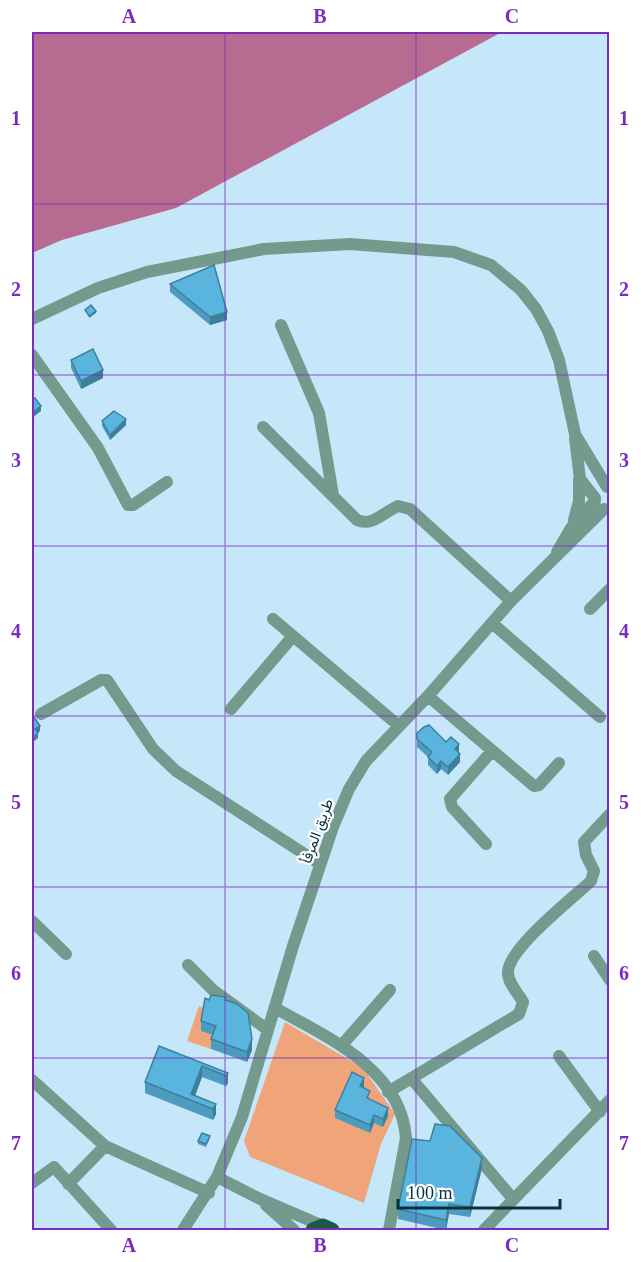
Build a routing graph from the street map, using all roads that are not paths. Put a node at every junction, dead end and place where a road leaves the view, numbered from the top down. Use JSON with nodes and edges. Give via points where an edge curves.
{"nodes":[{"id":1,"x":32,"y":319,"type":"edge"},
{"id":2,"x":281,"y":325,"type":"dead end"},
{"id":3,"x":32,"y":355,"type":"edge"},
{"id":4,"x":262,"y":427,"type":"dead end"},
{"id":5,"x":575,"y":434,"type":"junction"},
{"id":6,"x":578,"y":471,"type":"junction"},
{"id":7,"x":167,"y":482,"type":"dead end"},
{"id":8,"x":609,"y":487,"type":"edge"},
{"id":9,"x":333,"y":495,"type":"junction"},
{"id":10,"x":601,"y":504,"type":"edge"},
{"id":11,"x":571,"y":528,"type":"junction"},
{"id":12,"x":553,"y":558,"type":"junction"},
{"id":13,"x":609,"y":589,"type":"edge"},
{"id":14,"x":511,"y":601,"type":"junction"},
{"id":15,"x":590,"y":609,"type":"dead end"},
{"id":16,"x":273,"y":619,"type":"dead end"},
{"id":17,"x":492,"y":623,"type":"junction"},
{"id":18,"x":293,"y":636,"type":"junction"},
{"id":19,"x":428,"y":696,"type":"junction"},
{"id":20,"x":231,"y":709,"type":"dead end"},
{"id":21,"x":41,"y":714,"type":"dead end"},
{"id":22,"x":600,"y":717,"type":"dead end"},
{"id":23,"x":399,"y":726,"type":"junction"},
{"id":24,"x":492,"y":751,"type":"junction"},
{"id":25,"x":559,"y":764,"type":"dead end"},
{"id":26,"x":609,"y":814,"type":"edge"},
{"id":27,"x":486,"y":844,"type":"dead end"},
{"id":28,"x":321,"y":864,"type":"junction"},
{"id":29,"x":32,"y":921,"type":"edge"},
{"id":30,"x":66,"y":954,"type":"dead end"},
{"id":31,"x":594,"y":956,"type":"dead end"},
{"id":32,"x":188,"y":965,"type":"dead end"},
{"id":33,"x":609,"y":980,"type":"edge"},
{"id":34,"x":390,"y":990,"type":"dead end"},
{"id":35,"x":275,"y":1008,"type":"junction"},
{"id":36,"x":268,"y":1030,"type":"junction"},
{"id":37,"x":342,"y":1045,"type":"junction"},
{"id":38,"x":559,"y":1056,"type":"dead end"},
{"id":39,"x":411,"y":1078,"type":"junction"},
{"id":40,"x":32,"y":1080,"type":"edge"},
{"id":41,"x":388,"y":1092,"type":"junction"},
{"id":42,"x":609,"y":1100,"type":"edge"},
{"id":43,"x":600,"y":1112,"type":"junction"},
{"id":44,"x":105,"y":1146,"type":"junction"},
{"id":45,"x":218,"y":1177,"type":"junction"},
{"id":46,"x":32,"y":1183,"type":"edge"},
{"id":47,"x":68,"y":1184,"type":"junction"},
{"id":48,"x":209,"y":1193,"type":"junction"},
{"id":49,"x":258,"y":1198,"type":"junction"},
{"id":50,"x":513,"y":1199,"type":"junction"},
{"id":51,"x":324,"y":1229,"type":"edge"},
{"id":52,"x":111,"y":1230,"type":"edge"},
{"id":53,"x":183,"y":1230,"type":"edge"},
{"id":54,"x":294,"y":1230,"type":"edge"},
{"id":55,"x":346,"y":1230,"type":"edge"},
{"id":56,"x":389,"y":1230,"type":"edge"},
{"id":57,"x":484,"y":1230,"type":"edge"}],
"edges":[{"from":1,"to":5,"type":"street","via":[[98,288],[147,272],[264,249],[350,244],[454,252],[491,265],[536,309],[559,360]]},
{"from":2,"to":9,"type":"street","via":[[319,413]]},
{"from":3,"to":7,"type":"street","via":[[98,448],[128,504],[133,505]]},
{"from":4,"to":9,"type":"street"},
{"from":5,"to":6,"type":"street"},
{"from":5,"to":8,"type":"street"},
{"from":6,"to":10,"type":"street","via":[[584,486]]},
{"from":6,"to":11,"type":"street","via":[[579,501]]},
{"from":8,"to":10,"type":"street","via":[[598,489]]},
{"from":9,"to":14,"type":"street","via":[[362,523],[398,506],[410,509]]},
{"from":10,"to":11,"type":"street"},
{"from":10,"to":12,"type":"street","via":[[580,536]]},
{"from":11,"to":12,"type":"street"},
{"from":12,"to":14,"type":"street","name":"طريق المرفأ"},
{"from":13,"to":15,"type":"street"},
{"from":14,"to":17,"type":"street","name":"طريق المرفأ"},
{"from":16,"to":18,"type":"street"},
{"from":17,"to":19,"type":"street","name":"طريق المرفأ"},
{"from":17,"to":22,"type":"street"},
{"from":18,"to":20,"type":"street"},
{"from":18,"to":23,"type":"street"},
{"from":19,"to":23,"type":"street","name":"طريق المرفأ"},
{"from":19,"to":24,"type":"street"},
{"from":21,"to":28,"type":"street","via":[[107,680],[153,749],[176,771]]},
{"from":23,"to":28,"type":"street","name":"طريق المرفأ","via":[[366,761],[349,789]]},
{"from":24,"to":25,"type":"street","via":[[534,786]]},
{"from":24,"to":27,"type":"street","via":[[450,799],[452,807]]},
{"from":26,"to":39,"type":"street","via":[[584,842],[594,871],[591,881],[527,940],[508,965],[508,977],[523,1002],[519,1014]]},
{"from":28,"to":35,"type":"street","name":"طريق المرفأ"},
{"from":29,"to":30,"type":"street"},
{"from":31,"to":33,"type":"street"},
{"from":32,"to":36,"type":"street","via":[[213,990]]},
{"from":34,"to":37,"type":"street"},
{"from":35,"to":36,"type":"street","name":"طريق المرفأ"},
{"from":35,"to":37,"type":"street"},
{"from":36,"to":45,"type":"street","name":"طريق المرفأ","via":[[242,1117]]},
{"from":37,"to":41,"type":"street","via":[[366,1063]]},
{"from":38,"to":43,"type":"street"},
{"from":39,"to":41,"type":"street"},
{"from":39,"to":50,"type":"street"},
{"from":40,"to":44,"type":"street"},
{"from":41,"to":56,"type":"street","via":[[406,1138]]},
{"from":42,"to":43,"type":"street"},
{"from":43,"to":50,"type":"street"},
{"from":44,"to":47,"type":"street"},
{"from":44,"to":48,"type":"street"},
{"from":45,"to":48,"type":"street","name":"طريق المرفأ"},
{"from":45,"to":49,"type":"street"},
{"from":46,"to":47,"type":"street","via":[[52,1167]]},
{"from":47,"to":52,"type":"street"},
{"from":48,"to":53,"type":"street","name":"طريق المرفأ"},
{"from":49,"to":51,"type":"street"},
{"from":49,"to":54,"type":"street"},
{"from":50,"to":57,"type":"street"},
{"from":51,"to":55,"type":"main road"}]}
